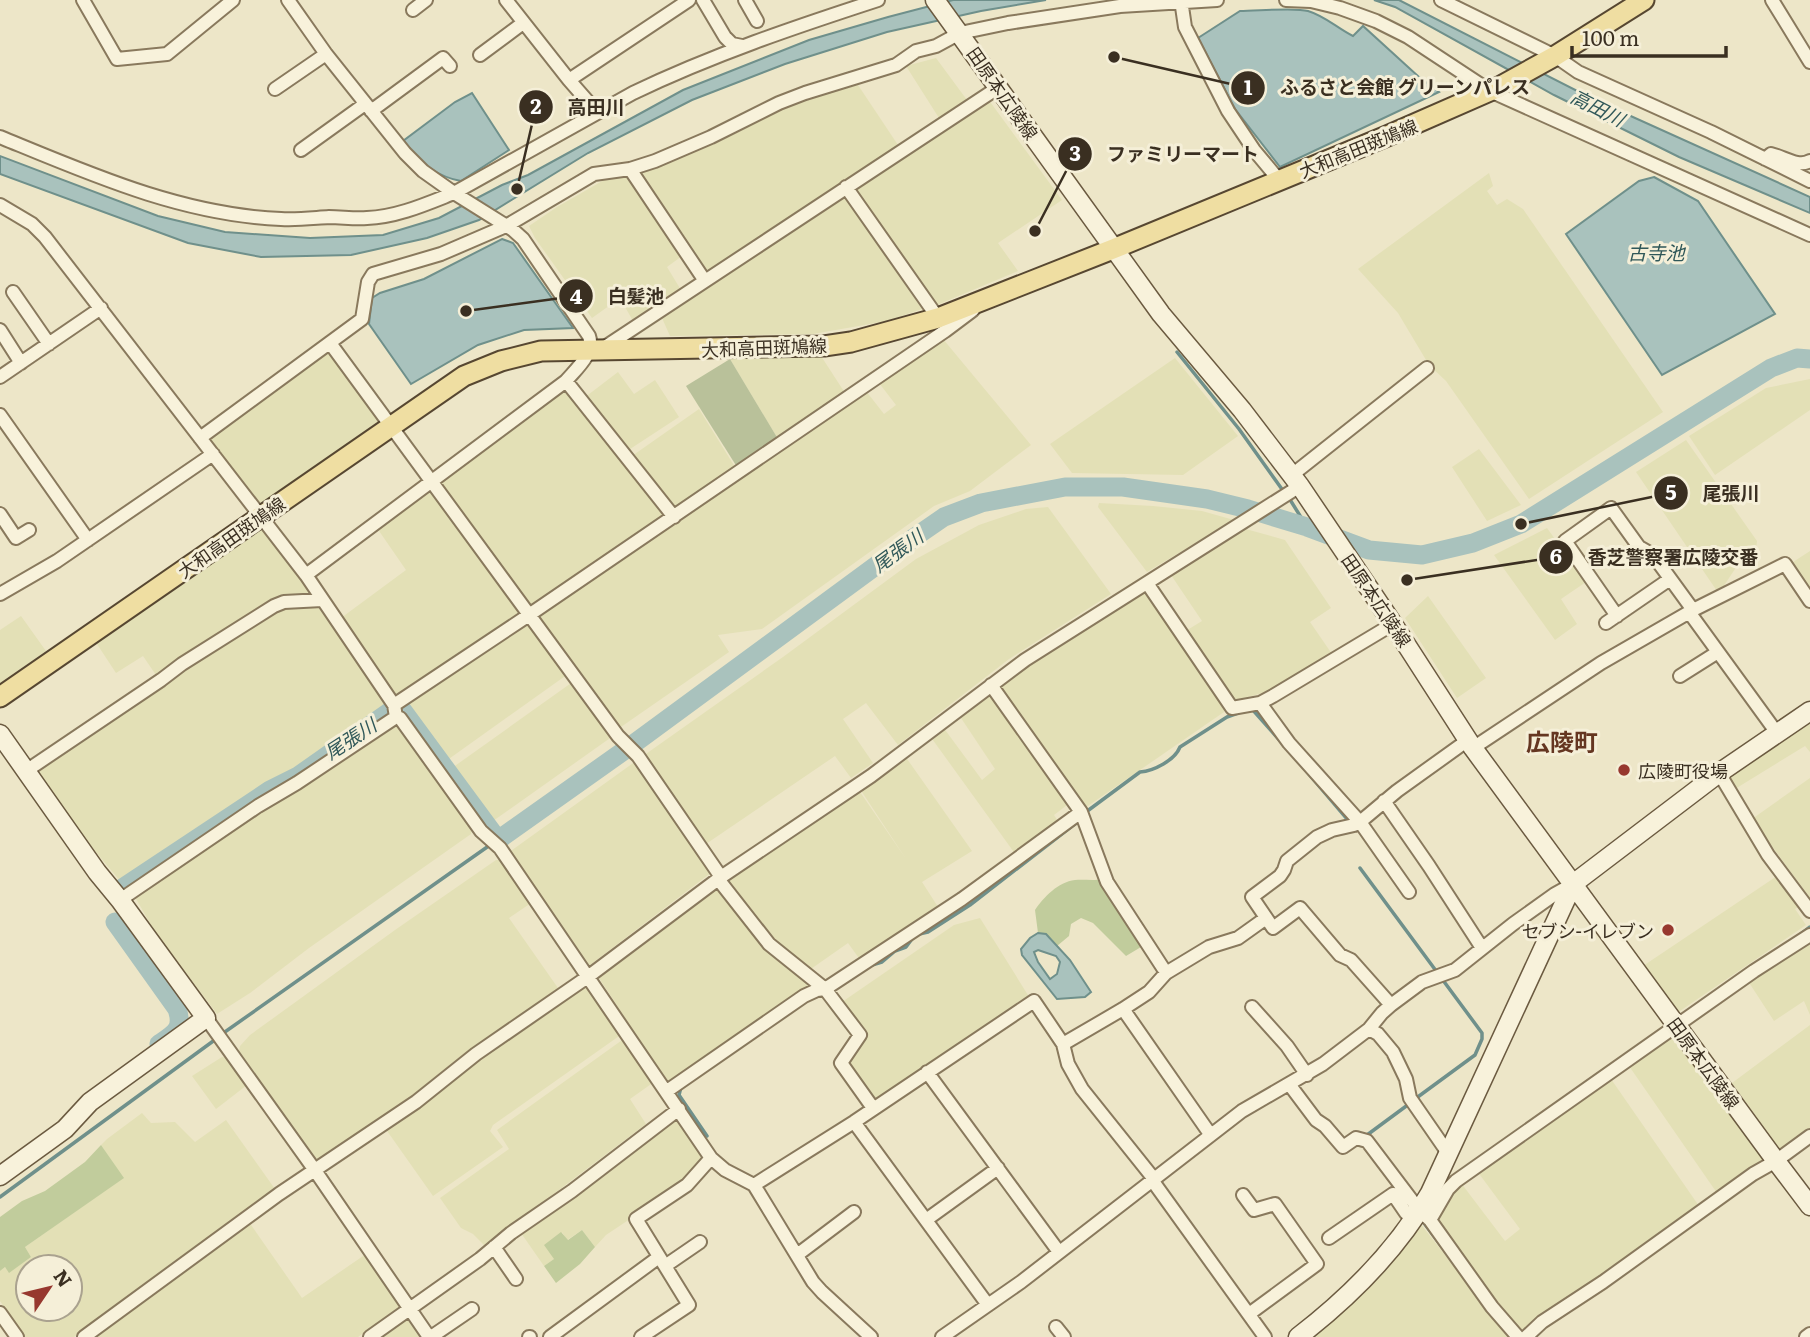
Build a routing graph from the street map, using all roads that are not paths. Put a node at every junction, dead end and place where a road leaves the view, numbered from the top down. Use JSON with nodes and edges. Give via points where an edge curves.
{"nodes":[{"id":1,"x":83,"y":0,"type":"edge"},
{"id":2,"x":233,"y":0,"type":"edge"},
{"id":3,"x":288,"y":0,"type":"edge"},
{"id":4,"x":426,"y":0,"type":"edge"},
{"id":5,"x":506,"y":0,"type":"edge"},
{"id":6,"x":689,"y":0,"type":"edge"},
{"id":7,"x":703,"y":0,"type":"edge"},
{"id":8,"x":745,"y":0,"type":"edge"},
{"id":9,"x":878,"y":0,"type":"edge"},
{"id":10,"x":935,"y":0,"type":"edge"},
{"id":11,"x":1217,"y":0,"type":"edge"},
{"id":12,"x":1286,"y":0,"type":"edge"},
{"id":13,"x":1441,"y":0,"type":"edge"},
{"id":14,"x":1644,"y":0,"type":"edge"},
{"id":15,"x":1772,"y":0,"type":"edge"},
{"id":16,"x":1181,"y":1,"type":"edge"},
{"id":17,"x":414,"y":10,"type":"dead end"},
{"id":18,"x":757,"y":21,"type":"dead end"},
{"id":19,"x":523,"y":23,"type":"junction"},
{"id":20,"x":958,"y":31,"type":"junction"},
{"id":21,"x":742,"y":46,"type":"junction"},
{"id":22,"x":326,"y":54,"type":"junction"},
{"id":23,"x":480,"y":55,"type":"dead end"},
{"id":24,"x":1552,"y":57,"type":"junction"},
{"id":25,"x":1810,"y":62,"type":"edge"},
{"id":26,"x":450,"y":66,"type":"dead end"},
{"id":27,"x":569,"y":80,"type":"junction"},
{"id":28,"x":999,"y":87,"type":"junction"},
{"id":29,"x":275,"y":89,"type":"dead end"},
{"id":30,"x":1495,"y":89,"type":"junction"},
{"id":31,"x":610,"y":106,"type":"junction"},
{"id":32,"x":368,"y":107,"type":"junction"},
{"id":33,"x":0,"y":137,"type":"edge"},
{"id":34,"x":301,"y":150,"type":"dead end"},
{"id":35,"x":1765,"y":159,"type":"junction"},
{"id":36,"x":1810,"y":161,"type":"edge"},
{"id":37,"x":630,"y":169,"type":"junction"},
{"id":38,"x":1279,"y":180,"type":"junction"},
{"id":39,"x":1810,"y":181,"type":"edge"},
{"id":40,"x":846,"y":187,"type":"junction"},
{"id":41,"x":458,"y":196,"type":"junction"},
{"id":42,"x":0,"y":205,"type":"edge"},
{"id":43,"x":502,"y":224,"type":"junction"},
{"id":44,"x":1810,"y":235,"type":"edge"},
{"id":45,"x":1113,"y":249,"type":"junction"},
{"id":46,"x":705,"y":281,"type":"junction"},
{"id":47,"x":13,"y":292,"type":"dead end"},
{"id":48,"x":990,"y":297,"type":"junction"},
{"id":49,"x":101,"y":308,"type":"junction"},
{"id":50,"x":938,"y":318,"type":"junction"},
{"id":51,"x":0,"y":330,"type":"edge"},
{"id":52,"x":330,"y":343,"type":"junction"},
{"id":53,"x":49,"y":344,"type":"junction"},
{"id":54,"x":596,"y":349,"type":"junction"},
{"id":55,"x":21,"y":363,"type":"junction"},
{"id":56,"x":1427,"y":368,"type":"dead end"},
{"id":57,"x":0,"y":377,"type":"edge"},
{"id":58,"x":566,"y":381,"type":"junction"},
{"id":59,"x":0,"y":415,"type":"edge"},
{"id":60,"x":391,"y":426,"type":"junction"},
{"id":61,"x":200,"y":438,"type":"junction"},
{"id":62,"x":213,"y":454,"type":"junction"},
{"id":63,"x":432,"y":481,"type":"junction"},
{"id":64,"x":1288,"y":491,"type":"junction"},
{"id":65,"x":0,"y":514,"type":"edge"},
{"id":66,"x":261,"y":517,"type":"junction"},
{"id":67,"x":674,"y":517,"type":"junction"},
{"id":68,"x":29,"y":530,"type":"dead end"},
{"id":69,"x":88,"y":540,"type":"junction"},
{"id":70,"x":306,"y":575,"type":"junction"},
{"id":71,"x":1670,"y":579,"type":"junction"},
{"id":72,"x":1147,"y":583,"type":"junction"},
{"id":73,"x":0,"y":594,"type":"edge"},
{"id":74,"x":322,"y":600,"type":"junction"},
{"id":75,"x":1810,"y":601,"type":"edge"},
{"id":76,"x":1691,"y":611,"type":"junction"},
{"id":77,"x":529,"y":615,"type":"junction"},
{"id":78,"x":1393,"y":624,"type":"junction"},
{"id":79,"x":1718,"y":652,"type":"junction"},
{"id":80,"x":1680,"y":676,"type":"dead end"},
{"id":81,"x":990,"y":685,"type":"junction"},
{"id":82,"x":0,"y":698,"type":"edge"},
{"id":83,"x":1260,"y":703,"type":"junction"},
{"id":84,"x":1810,"y":711,"type":"edge"},
{"id":85,"x":395,"y":712,"type":"junction"},
{"id":86,"x":1777,"y":733,"type":"junction"},
{"id":87,"x":0,"y":734,"type":"edge"},
{"id":88,"x":1471,"y":744,"type":"junction"},
{"id":89,"x":26,"y":771,"type":"junction"},
{"id":90,"x":1720,"y":774,"type":"junction"},
{"id":91,"x":1384,"y":801,"type":"junction"},
{"id":92,"x":1084,"y":817,"type":"junction"},
{"id":93,"x":1360,"y":822,"type":"junction"},
{"id":94,"x":719,"y":878,"type":"junction"},
{"id":95,"x":1573,"y":884,"type":"junction"},
{"id":96,"x":1409,"y":892,"type":"dead end"},
{"id":97,"x":120,"y":900,"type":"junction"},
{"id":98,"x":1810,"y":911,"type":"edge"},
{"id":99,"x":1266,"y":918,"type":"junction"},
{"id":100,"x":1810,"y":935,"type":"edge"},
{"id":101,"x":1482,"y":948,"type":"junction"},
{"id":102,"x":1163,"y":968,"type":"dead end"},
{"id":103,"x":589,"y":976,"type":"junction"},
{"id":104,"x":825,"y":989,"type":"junction"},
{"id":105,"x":1391,"y":1005,"type":"junction"},
{"id":106,"x":1252,"y":1007,"type":"dead end"},
{"id":107,"x":1123,"y":1009,"type":"junction"},
{"id":108,"x":210,"y":1023,"type":"junction"},
{"id":109,"x":1677,"y":1026,"type":"junction"},
{"id":110,"x":1369,"y":1029,"type":"junction"},
{"id":111,"x":1063,"y":1044,"type":"junction"},
{"id":112,"x":928,"y":1072,"type":"junction"},
{"id":113,"x":1307,"y":1074,"type":"junction"},
{"id":114,"x":1289,"y":1084,"type":"junction"},
{"id":115,"x":667,"y":1091,"type":"junction"},
{"id":116,"x":873,"y":1108,"type":"junction"},
{"id":117,"x":679,"y":1109,"type":"junction"},
{"id":118,"x":854,"y":1122,"type":"junction"},
{"id":119,"x":1210,"y":1134,"type":"junction"},
{"id":120,"x":1810,"y":1136,"type":"edge"},
{"id":121,"x":1448,"y":1153,"type":"junction"},
{"id":122,"x":711,"y":1158,"type":"junction"},
{"id":123,"x":1776,"y":1161,"type":"junction"},
{"id":124,"x":998,"y":1168,"type":"junction"},
{"id":125,"x":314,"y":1169,"type":"junction"},
{"id":126,"x":0,"y":1176,"type":"edge"},
{"id":127,"x":1153,"y":1179,"type":"junction"},
{"id":128,"x":754,"y":1185,"type":"junction"},
{"id":129,"x":1242,"y":1195,"type":"dead end"},
{"id":130,"x":1810,"y":1206,"type":"edge"},
{"id":131,"x":1419,"y":1208,"type":"junction"},
{"id":132,"x":854,"y":1212,"type":"dead end"},
{"id":133,"x":926,"y":1220,"type":"junction"},
{"id":134,"x":1329,"y":1238,"type":"dead end"},
{"id":135,"x":700,"y":1242,"type":"dead end"},
{"id":136,"x":494,"y":1247,"type":"junction"},
{"id":137,"x":1059,"y":1252,"type":"junction"},
{"id":138,"x":797,"y":1255,"type":"junction"},
{"id":139,"x":662,"y":1261,"type":"junction"},
{"id":140,"x":516,"y":1279,"type":"dead end"},
{"id":141,"x":988,"y":1305,"type":"junction"},
{"id":142,"x":472,"y":1308,"type":"dead end"},
{"id":143,"x":409,"y":1309,"type":"junction"},
{"id":144,"x":0,"y":1313,"type":"edge"},
{"id":145,"x":1249,"y":1314,"type":"junction"},
{"id":146,"x":17,"y":1337,"type":"edge"},
{"id":147,"x":84,"y":1337,"type":"edge"},
{"id":148,"x":370,"y":1337,"type":"edge"},
{"id":149,"x":430,"y":1337,"type":"edge"},
{"id":150,"x":550,"y":1337,"type":"edge"},
{"id":151,"x":641,"y":1337,"type":"edge"},
{"id":152,"x":871,"y":1337,"type":"edge"},
{"id":153,"x":942,"y":1337,"type":"edge"},
{"id":154,"x":1265,"y":1337,"type":"edge"},
{"id":155,"x":1298,"y":1337,"type":"edge"},
{"id":156,"x":1518,"y":1337,"type":"edge"},
{"id":157,"x":1526,"y":1337,"type":"edge"}],
"edges":[{"from":1,"to":2,"type":"street","via":[[117,59],[167,54]]},
{"from":3,"to":22,"type":"street"},
{"from":4,"to":17,"type":"street"},
{"from":5,"to":19,"type":"street"},
{"from":6,"to":27,"type":"street"},
{"from":7,"to":21,"type":"street","via":[[725,37]]},
{"from":8,"to":18,"type":"street"},
{"from":9,"to":21,"type":"street"},
{"from":10,"to":20,"type":"main road","name":"田原本広陵線"},
{"from":11,"to":16,"type":"street"},
{"from":12,"to":30,"type":"street","via":[[1340,8],[1376,22]]},
{"from":13,"to":24,"type":"street"},
{"from":14,"to":24,"type":"main road","name":"大和高田斑鳩線"},
{"from":15,"to":25,"type":"street"},
{"from":16,"to":20,"type":"street"},
{"from":16,"to":38,"type":"street","via":[[1185,27],[1228,111]]},
{"from":19,"to":23,"type":"street"},
{"from":19,"to":27,"type":"street"},
{"from":20,"to":28,"type":"main road","name":"田原本広陵線"},
{"from":20,"to":37,"type":"street","via":[[896,65],[804,93]]},
{"from":21,"to":31,"type":"street"},
{"from":22,"to":29,"type":"street"},
{"from":22,"to":32,"type":"street"},
{"from":24,"to":30,"type":"main road","name":"大和高田斑鳩線"},
{"from":24,"to":35,"type":"street"},
{"from":26,"to":32,"type":"street","via":[[443,58]]},
{"from":27,"to":31,"type":"street","via":[[590,104]]},
{"from":28,"to":40,"type":"street"},
{"from":28,"to":45,"type":"main road","name":"田原本広陵線"},
{"from":30,"to":38,"type":"main road","name":"大和高田斑鳩線"},
{"from":30,"to":44,"type":"street"},
{"from":31,"to":41,"type":"street"},
{"from":32,"to":34,"type":"street"},
{"from":32,"to":41,"type":"street","via":[[423,171]]},
{"from":33,"to":41,"type":"street","via":[[156,197],[236,215],[283,220],[366,218]]},
{"from":35,"to":36,"type":"street","via":[[1771,154],[1798,164]]},
{"from":35,"to":39,"type":"street"},
{"from":37,"to":43,"type":"street","via":[[594,174]]},
{"from":37,"to":46,"type":"street"},
{"from":38,"to":45,"type":"main road","name":"大和高田斑鳩線"},
{"from":40,"to":46,"type":"street"},
{"from":40,"to":50,"type":"street"},
{"from":41,"to":43,"type":"street"},
{"from":42,"to":49,"type":"street","via":[[46,237]]},
{"from":43,"to":52,"type":"street","via":[[441,254],[373,274],[362,320]]},
{"from":43,"to":54,"type":"street","via":[[523,239]]},
{"from":45,"to":48,"type":"main road","name":"大和高田斑鳩線"},
{"from":45,"to":64,"type":"main road","name":"田原本広陵線","via":[[1234,401]]},
{"from":46,"to":54,"type":"street"},
{"from":47,"to":53,"type":"street"},
{"from":48,"to":50,"type":"main road","name":"大和高田斑鳩線"},
{"from":48,"to":67,"type":"street"},
{"from":49,"to":53,"type":"street"},
{"from":49,"to":61,"type":"street"},
{"from":50,"to":54,"type":"main road","name":"大和高田斑鳩線","via":[[824,346]]},
{"from":51,"to":55,"type":"street"},
{"from":52,"to":60,"type":"street"},
{"from":52,"to":61,"type":"street"},
{"from":53,"to":55,"type":"street"},
{"from":54,"to":58,"type":"street"},
{"from":54,"to":60,"type":"main road","name":"大和高田斑鳩線","via":[[541,351],[501,361],[464,376]]},
{"from":55,"to":57,"type":"street"},
{"from":56,"to":64,"type":"street"},
{"from":58,"to":63,"type":"street"},
{"from":58,"to":67,"type":"street"},
{"from":59,"to":69,"type":"street"},
{"from":60,"to":63,"type":"street"},
{"from":60,"to":66,"type":"main road","name":"大和高田斑鳩線"},
{"from":61,"to":62,"type":"street"},
{"from":62,"to":66,"type":"street"},
{"from":62,"to":69,"type":"street"},
{"from":63,"to":70,"type":"street"},
{"from":63,"to":77,"type":"street"},
{"from":64,"to":72,"type":"street"},
{"from":64,"to":78,"type":"main road","name":"田原本広陵線","via":[[1322,519]]},
{"from":65,"to":68,"type":"street","via":[[16,538]]},
{"from":66,"to":70,"type":"street"},
{"from":66,"to":82,"type":"main road","name":"大和高田斑鳩線"},
{"from":67,"to":77,"type":"street"},
{"from":69,"to":73,"type":"street"},
{"from":70,"to":74,"type":"street"},
{"from":71,"to":71,"type":"street","via":[[1611,619],[1565,541],[1611,508]]},
{"from":71,"to":76,"type":"street"},
{"from":72,"to":81,"type":"street"},
{"from":72,"to":83,"type":"street","via":[[1232,708]]},
{"from":74,"to":85,"type":"street"},
{"from":74,"to":89,"type":"street","via":[[274,606]]},
{"from":75,"to":76,"type":"street","via":[[1785,564]]},
{"from":76,"to":79,"type":"street"},
{"from":76,"to":88,"type":"street"},
{"from":77,"to":85,"type":"street"},
{"from":77,"to":94,"type":"street","via":[[634,751]]},
{"from":78,"to":83,"type":"street"},
{"from":78,"to":88,"type":"main road","name":"田原本広陵線"},
{"from":79,"to":80,"type":"street"},
{"from":79,"to":86,"type":"street"},
{"from":81,"to":92,"type":"street"},
{"from":81,"to":94,"type":"street","via":[[871,776]]},
{"from":83,"to":93,"type":"street"},
{"from":84,"to":86,"type":"main road"},
{"from":85,"to":97,"type":"street"},
{"from":85,"to":103,"type":"street","via":[[485,835],[500,848]]},
{"from":86,"to":90,"type":"main road"},
{"from":87,"to":89,"type":"main road"},
{"from":88,"to":91,"type":"street"},
{"from":88,"to":95,"type":"main road","name":"田原本広陵線"},
{"from":89,"to":97,"type":"main road"},
{"from":90,"to":95,"type":"main road"},
{"from":90,"to":98,"type":"street","via":[[1768,855]]},
{"from":91,"to":93,"type":"street"},
{"from":91,"to":101,"type":"street"},
{"from":92,"to":102,"type":"street","via":[[1107,882]]},
{"from":92,"to":104,"type":"street"},
{"from":93,"to":96,"type":"street"},
{"from":93,"to":99,"type":"street","via":[[1325,833],[1287,861],[1280,876],[1252,897]]},
{"from":94,"to":103,"type":"street"},
{"from":94,"to":104,"type":"street","via":[[769,944]]},
{"from":95,"to":101,"type":"street"},
{"from":95,"to":109,"type":"main road","name":"田原本広陵線"},
{"from":95,"to":121,"type":"main road"},
{"from":97,"to":108,"type":"main road"},
{"from":99,"to":105,"type":"street","via":[[1273,928],[1300,908]]},
{"from":99,"to":107,"type":"street","via":[[1238,938],[1209,947],[1166,973],[1149,992]]},
{"from":100,"to":109,"type":"street"},
{"from":101,"to":105,"type":"street","via":[[1455,970],[1426,980]]},
{"from":103,"to":115,"type":"street"},
{"from":103,"to":125,"type":"street","via":[[416,1102]]},
{"from":104,"to":115,"type":"street","via":[[804,996]]},
{"from":104,"to":116,"type":"street","via":[[860,1035],[841,1063]]},
{"from":105,"to":110,"type":"street"},
{"from":106,"to":113,"type":"street"},
{"from":107,"to":111,"type":"street"},
{"from":107,"to":119,"type":"street"},
{"from":108,"to":125,"type":"street"},
{"from":108,"to":126,"type":"main road","via":[[90,1102],[65,1129]]},
{"from":109,"to":123,"type":"main road","name":"田原本広陵線"},
{"from":109,"to":131,"type":"street"},
{"from":110,"to":113,"type":"street"},
{"from":110,"to":121,"type":"street","via":[[1393,1052],[1412,1101]]},
{"from":111,"to":112,"type":"street","via":[[1034,1001]]},
{"from":111,"to":127,"type":"street","via":[[1082,1089]]},
{"from":112,"to":116,"type":"street"},
{"from":112,"to":124,"type":"street"},
{"from":113,"to":114,"type":"street"},
{"from":114,"to":119,"type":"street"},
{"from":114,"to":131,"type":"street","via":[[1343,1147],[1356,1138],[1364,1140]]},
{"from":115,"to":117,"type":"street"},
{"from":116,"to":118,"type":"street"},
{"from":117,"to":122,"type":"street"},
{"from":117,"to":136,"type":"street"},
{"from":118,"to":128,"type":"street"},
{"from":118,"to":133,"type":"street"},
{"from":119,"to":127,"type":"street"},
{"from":120,"to":123,"type":"street"},
{"from":121,"to":131,"type":"main road"},
{"from":122,"to":128,"type":"street"},
{"from":122,"to":139,"type":"street","via":[[687,1185],[636,1219]]},
{"from":123,"to":130,"type":"main road","name":"田原本広陵線"},
{"from":123,"to":157,"type":"street"},
{"from":124,"to":133,"type":"street"},
{"from":124,"to":137,"type":"street"},
{"from":125,"to":143,"type":"street"},
{"from":125,"to":147,"type":"street"},
{"from":127,"to":137,"type":"street"},
{"from":127,"to":145,"type":"street"},
{"from":128,"to":138,"type":"street"},
{"from":129,"to":145,"type":"street","via":[[1254,1210],[1275,1204],[1317,1265]]},
{"from":131,"to":134,"type":"street","via":[[1406,1213],[1393,1194]]},
{"from":131,"to":155,"type":"main road","via":[[1395,1246],[1364,1280]]},
{"from":131,"to":156,"type":"street"},
{"from":132,"to":138,"type":"street"},
{"from":133,"to":141,"type":"street"},
{"from":135,"to":139,"type":"street"},
{"from":136,"to":140,"type":"street"},
{"from":136,"to":143,"type":"street"},
{"from":137,"to":141,"type":"street"},
{"from":138,"to":152,"type":"street","via":[[822,1292]]},
{"from":139,"to":150,"type":"street"},
{"from":139,"to":151,"type":"street","via":[[689,1305]]},
{"from":141,"to":153,"type":"street"},
{"from":142,"to":149,"type":"street"},
{"from":143,"to":148,"type":"street"},
{"from":143,"to":149,"type":"street"},
{"from":144,"to":146,"type":"street"},
{"from":145,"to":154,"type":"street"}]}
